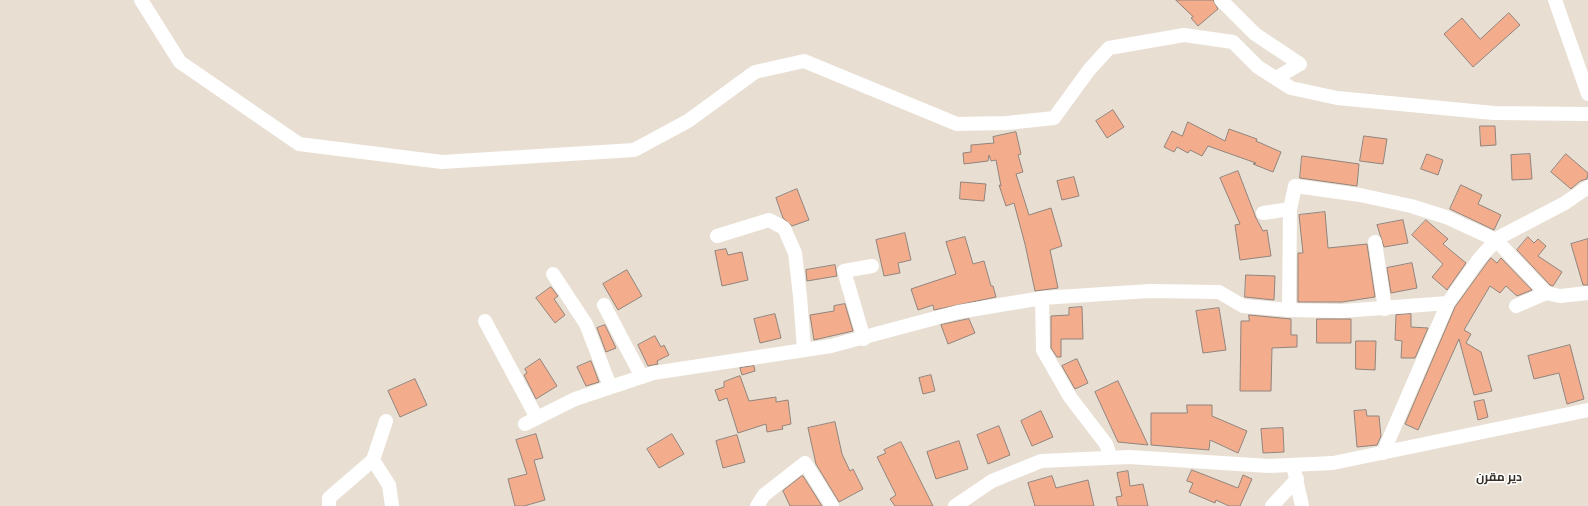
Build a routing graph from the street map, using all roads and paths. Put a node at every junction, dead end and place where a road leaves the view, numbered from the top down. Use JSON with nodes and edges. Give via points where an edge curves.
{"nodes":[{"id":1,"x":141,"y":0,"type":"edge"},
{"id":2,"x":1221,"y":0,"type":"edge"},
{"id":3,"x":1555,"y":0,"type":"edge"},
{"id":4,"x":1276,"y":78,"type":"junction"},
{"id":5,"x":1588,"y":94,"type":"edge"},
{"id":6,"x":1588,"y":114,"type":"edge"},
{"id":7,"x":1588,"y":187,"type":"edge"},
{"id":8,"x":1290,"y":209,"type":"junction"},
{"id":9,"x":1263,"y":213,"type":"dead end"},
{"id":10,"x":717,"y":236,"type":"dead end"},
{"id":11,"x":1496,"y":240,"type":"junction"},
{"id":12,"x":1375,"y":242,"type":"dead end"},
{"id":13,"x":872,"y":266,"type":"dead end"},
{"id":14,"x":553,"y":274,"type":"dead end"},
{"id":15,"x":1546,"y":293,"type":"junction"},
{"id":16,"x":1588,"y":293,"type":"edge"},
{"id":17,"x":1042,"y":298,"type":"junction"},
{"id":18,"x":1448,"y":303,"type":"junction"},
{"id":19,"x":604,"y":305,"type":"dead end"},
{"id":20,"x":1516,"y":306,"type":"dead end"},
{"id":21,"x":1385,"y":309,"type":"junction"},
{"id":22,"x":1289,"y":310,"type":"junction"},
{"id":23,"x":485,"y":321,"type":"dead end"},
{"id":24,"x":864,"y":339,"type":"junction"},
{"id":25,"x":804,"y":349,"type":"junction"},
{"id":26,"x":642,"y":377,"type":"junction"},
{"id":27,"x":610,"y":386,"type":"junction"},
{"id":28,"x":1588,"y":410,"type":"edge"},
{"id":29,"x":537,"y":418,"type":"junction"},
{"id":30,"x":386,"y":421,"type":"dead end"},
{"id":31,"x":525,"y":424,"type":"dead end"},
{"id":32,"x":1383,"y":452,"type":"junction"},
{"id":33,"x":1112,"y":458,"type":"junction"},
{"id":34,"x":373,"y":460,"type":"junction"},
{"id":35,"x":1293,"y":464,"type":"junction"},
{"id":36,"x":1297,"y":480,"type":"junction"},
{"id":37,"x":329,"y":506,"type":"edge"},
{"id":38,"x":392,"y":506,"type":"edge"},
{"id":39,"x":756,"y":506,"type":"edge"},
{"id":40,"x":832,"y":506,"type":"edge"},
{"id":41,"x":955,"y":506,"type":"edge"},
{"id":42,"x":1272,"y":506,"type":"edge"},
{"id":43,"x":1302,"y":506,"type":"edge"}],
"edges":[{"from":1,"to":4,"type":"street","via":[[180,62],[299,144],[442,162],[634,150],[688,121],[755,72],[804,61],[956,124],[1007,123],[1054,118],[1089,70],[1109,48],[1184,35],[1233,42],[1258,67]]},
{"from":2,"to":4,"type":"street","via":[[1255,34],[1300,64]]},
{"from":3,"to":5,"type":"street"},
{"from":4,"to":6,"type":"street","via":[[1291,88],[1337,98],[1494,113]]},
{"from":7,"to":11,"type":"street","via":[[1566,203]]},
{"from":8,"to":9,"type":"street"},
{"from":8,"to":11,"type":"street","via":[[1295,186],[1360,195],[1446,217]]},
{"from":8,"to":22,"type":"street"},
{"from":10,"to":25,"type":"street","via":[[769,220],[784,228],[795,253]]},
{"from":11,"to":15,"type":"street"},
{"from":11,"to":18,"type":"street","via":[[1479,259]]},
{"from":12,"to":21,"type":"street"},
{"from":13,"to":24,"type":"street","via":[[844,271]]},
{"from":14,"to":27,"type":"street","via":[[586,324]]},
{"from":15,"to":16,"type":"street","via":[[1560,296]]},
{"from":15,"to":20,"type":"street"},
{"from":17,"to":22,"type":"street","via":[[1150,291],[1219,292],[1243,306]]},
{"from":17,"to":24,"type":"street","via":[[958,312]]},
{"from":17,"to":33,"type":"street","via":[[1043,350],[1070,397],[1106,444]]},
{"from":18,"to":21,"type":"street"},
{"from":18,"to":32,"type":"street"},
{"from":19,"to":26,"type":"street"},
{"from":21,"to":22,"type":"street"},
{"from":23,"to":29,"type":"street"},
{"from":24,"to":25,"type":"street"},
{"from":25,"to":26,"type":"street"},
{"from":26,"to":27,"type":"street"},
{"from":27,"to":29,"type":"street","via":[[575,399]]},
{"from":28,"to":32,"type":"street"},
{"from":29,"to":31,"type":"street"},
{"from":30,"to":34,"type":"street"},
{"from":32,"to":35,"type":"street","via":[[1333,463]]},
{"from":33,"to":35,"type":"street","via":[[1269,466]]},
{"from":33,"to":41,"type":"street","via":[[1042,461],[992,481]]},
{"from":34,"to":37,"type":"street","via":[[329,498]]},
{"from":34,"to":38,"type":"street","via":[[389,484]]},
{"from":35,"to":36,"type":"street"},
{"from":36,"to":42,"type":"street"},
{"from":36,"to":43,"type":"street"},
{"from":39,"to":40,"type":"street","via":[[764,495],[805,463]]}]}
